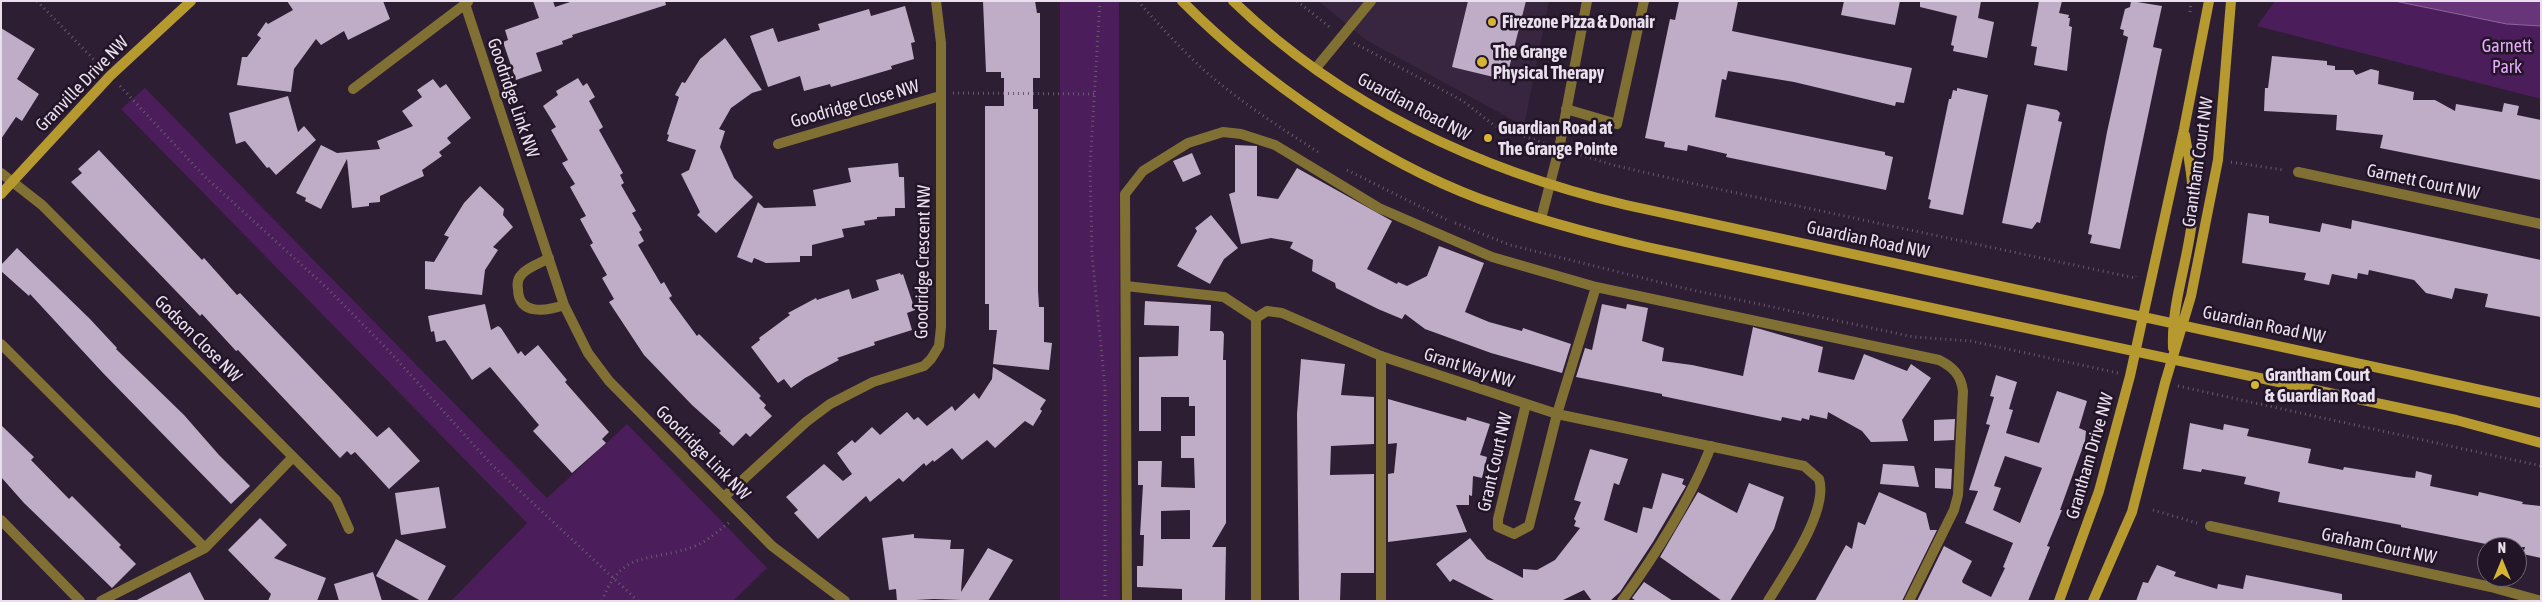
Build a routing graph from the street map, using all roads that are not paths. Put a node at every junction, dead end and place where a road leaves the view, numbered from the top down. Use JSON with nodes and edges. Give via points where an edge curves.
{"nodes":[{"id":1,"x":191,"y":1,"type":"edge"},
{"id":2,"x":936,"y":1,"type":"edge"},
{"id":3,"x":1182,"y":1,"type":"edge"},
{"id":4,"x":1233,"y":1,"type":"edge"},
{"id":5,"x":1371,"y":1,"type":"edge"},
{"id":6,"x":1586,"y":1,"type":"edge"},
{"id":7,"x":1644,"y":1,"type":"edge"},
{"id":8,"x":2209,"y":1,"type":"edge"},
{"id":9,"x":2231,"y":1,"type":"edge"},
{"id":10,"x":464,"y":2,"type":"edge"},
{"id":11,"x":1316,"y":68,"type":"junction"},
{"id":12,"x":353,"y":88,"type":"dead end"},
{"id":13,"x":940,"y":96,"type":"junction"},
{"id":14,"x":1566,"y":109,"type":"junction"},
{"id":15,"x":2184,"y":129,"type":"junction"},
{"id":16,"x":778,"y":144,"type":"dead end"},
{"id":17,"x":2298,"y":172,"type":"road end"},
{"id":18,"x":1,"y":173,"type":"edge"},
{"id":19,"x":11,"y":182,"type":"junction"},
{"id":20,"x":1551,"y":186,"type":"junction"},
{"id":21,"x":1,"y":194,"type":"edge"},
{"id":22,"x":1541,"y":219,"type":"junction"},
{"id":23,"x":2541,"y":224,"type":"edge"},
{"id":24,"x":550,"y":258,"type":"junction"},
{"id":25,"x":1126,"y":286,"type":"junction"},
{"id":26,"x":1596,"y":287,"type":"junction"},
{"id":27,"x":564,"y":305,"type":"junction"},
{"id":28,"x":2143,"y":317,"type":"junction"},
{"id":29,"x":1256,"y":318,"type":"junction"},
{"id":30,"x":2178,"y":324,"type":"junction"},
{"id":31,"x":1,"y":344,"type":"edge"},
{"id":32,"x":2135,"y":351,"type":"junction"},
{"id":33,"x":1382,"y":356,"type":"junction"},
{"id":34,"x":2174,"y":359,"type":"junction"},
{"id":35,"x":2541,"y":403,"type":"edge"},
{"id":36,"x":1526,"y":404,"type":"junction"},
{"id":37,"x":1557,"y":414,"type":"junction"},
{"id":38,"x":2541,"y":443,"type":"edge"},
{"id":39,"x":1711,"y":446,"type":"junction"},
{"id":40,"x":293,"y":457,"type":"junction"},
{"id":41,"x":724,"y":497,"type":"junction"},
{"id":42,"x":1,"y":520,"type":"edge"},
{"id":43,"x":2210,"y":526,"type":"road end"},
{"id":44,"x":349,"y":529,"type":"dead end"},
{"id":45,"x":205,"y":548,"type":"junction"},
{"id":46,"x":80,"y":601,"type":"edge"},
{"id":47,"x":101,"y":601,"type":"edge"},
{"id":48,"x":845,"y":601,"type":"edge"},
{"id":49,"x":1127,"y":601,"type":"edge"},
{"id":50,"x":1256,"y":601,"type":"edge"},
{"id":51,"x":1381,"y":601,"type":"edge"},
{"id":52,"x":1622,"y":601,"type":"edge"},
{"id":53,"x":1768,"y":601,"type":"edge"},
{"id":54,"x":1909,"y":601,"type":"edge"},
{"id":55,"x":2059,"y":601,"type":"edge"},
{"id":56,"x":2093,"y":601,"type":"edge"},
{"id":57,"x":2541,"y":601,"type":"edge"}],
"edges":[{"from":1,"to":19,"type":"main road","name":"Granville Drive NW","via":[[110,76]]},
{"from":2,"to":13,"type":"street","name":"Goodridge Crescent NW"},
{"from":3,"to":22,"type":"main road","via":[[1264,74],[1344,129],[1401,161],[1479,198]]},
{"from":4,"to":11,"type":"main road","name":"Guardian Road NW","via":[[1266,31]]},
{"from":5,"to":11,"type":"street"},
{"from":6,"to":14,"type":"street"},
{"from":7,"to":14,"type":"street","via":[[1616,124]]},
{"from":8,"to":15,"type":"main road","name":"Grantham Court NW"},
{"from":9,"to":30,"type":"main road","name":"Grantham Court NW","via":[[2218,160]]},
{"from":10,"to":12,"type":"street"},
{"from":10,"to":24,"type":"street","name":"Goodridge Link NW"},
{"from":11,"to":20,"type":"main road","name":"Guardian Road NW","via":[[1354,95],[1425,136]]},
{"from":13,"to":16,"type":"street","name":"Goodridge Close NW"},
{"from":13,"to":41,"type":"street","name":"Goodridge Crescent NW","via":[[941,327],[936,353],[918,369],[873,382],[830,404]]},
{"from":14,"to":20,"type":"street"},
{"from":15,"to":28,"type":"main road","name":"Grantham Court NW"},
{"from":15,"to":30,"type":"main road","via":[[2192,183],[2192,212]]},
{"from":17,"to":23,"type":"street","name":"Garnett Court NW"},
{"from":18,"to":19,"type":"street","name":"Godson Close NW"},
{"from":19,"to":21,"type":"main road","name":"Granville Drive NW"},
{"from":19,"to":40,"type":"street","name":"Godson Close NW","via":[[42,205]]},
{"from":20,"to":22,"type":"street"},
{"from":20,"to":28,"type":"main road","name":"Guardian Road NW"},
{"from":22,"to":32,"type":"main road","via":[[1648,247]]},
{"from":24,"to":27,"type":"street","name":"Goodridge Link NW"},
{"from":24,"to":27,"type":"street","via":[[522,274],[518,279],[518,293],[526,306],[533,309]]},
{"from":25,"to":26,"type":"street","via":[[1125,194],[1143,171],[1188,143],[1223,132],[1241,134],[1275,146],[1379,208],[1492,257]]},
{"from":25,"to":29,"type":"street","via":[[1224,297]]},
{"from":25,"to":49,"type":"street"},
{"from":26,"to":37,"type":"street"},
{"from":26,"to":54,"type":"street","via":[[1920,356],[1949,365],[1961,380],[1963,391],[1958,495],[1954,510]]},
{"from":27,"to":41,"type":"street","name":"Goodridge Link NW","via":[[578,336],[608,382]]},
{"from":28,"to":30,"type":"main road","name":"Guardian Road NW"},
{"from":28,"to":32,"type":"main road","name":"Grantham Drive NW"},
{"from":29,"to":33,"type":"street","name":"Grant Way NW","via":[[1266,311],[1282,313]]},
{"from":29,"to":50,"type":"street"},
{"from":30,"to":34,"type":"main road"},
{"from":30,"to":35,"type":"main road","name":"Guardian Road NW"},
{"from":31,"to":45,"type":"street"},
{"from":32,"to":34,"type":"main road"},
{"from":32,"to":55,"type":"main road","name":"Grantham Drive NW","via":[[2099,491]]},
{"from":33,"to":36,"type":"street","name":"Grant Way NW"},
{"from":33,"to":51,"type":"street"},
{"from":34,"to":38,"type":"main road","via":[[2456,420]]},
{"from":34,"to":56,"type":"main road","via":[[2132,512]]},
{"from":36,"to":37,"type":"street","name":"Grant Way NW"},
{"from":36,"to":37,"type":"street","name":"Grant Court NW","via":[[1498,519],[1498,527],[1505,532],[1514,534],[1529,526]]},
{"from":37,"to":39,"type":"street","name":"Grant Way NW"},
{"from":39,"to":52,"type":"street","via":[[1698,478]]},
{"from":39,"to":53,"type":"street","name":"Grant Way NW","via":[[1804,466],[1819,479],[1819,506]]},
{"from":40,"to":44,"type":"street","name":"Godson Close NW","via":[[336,500]]},
{"from":40,"to":45,"type":"street"},
{"from":41,"to":48,"type":"street","name":"Goodridge Link NW","via":[[782,554]]},
{"from":42,"to":46,"type":"street"},
{"from":43,"to":57,"type":"street","name":"Graham Court NW"},
{"from":45,"to":47,"type":"street"}]}
